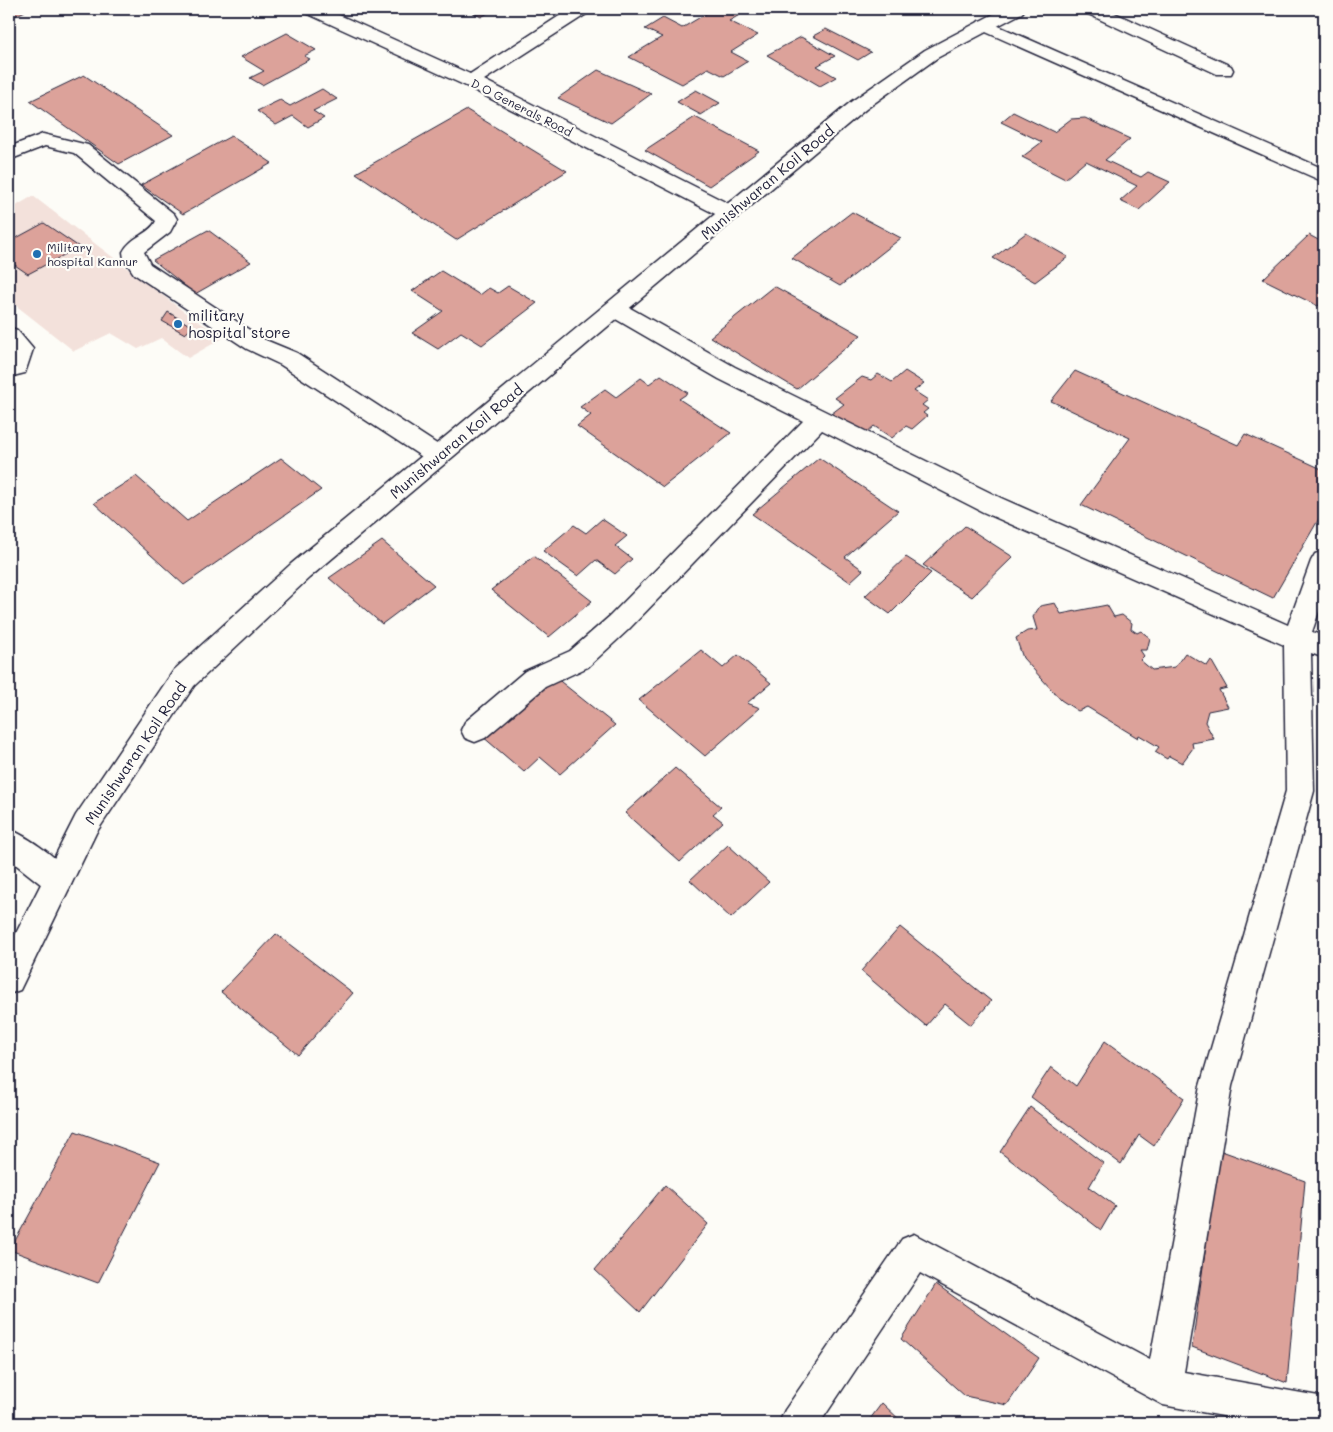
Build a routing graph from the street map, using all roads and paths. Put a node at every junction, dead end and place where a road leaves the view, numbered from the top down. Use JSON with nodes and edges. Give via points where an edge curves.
{"nodes":[{"id":1,"x":312,"y":9,"type":"edge"},
{"id":2,"x":582,"y":9,"type":"edge"},
{"id":3,"x":1016,"y":9,"type":"edge"},
{"id":4,"x":1092,"y":9,"type":"edge"},
{"id":5,"x":985,"y":25,"type":"junction"},
{"id":6,"x":1224,"y":70,"type":"dead end"},
{"id":7,"x":471,"y":81,"type":"junction"},
{"id":8,"x":9,"y":154,"type":"edge"},
{"id":9,"x":1324,"y":176,"type":"edge"},
{"id":10,"x":730,"y":213,"type":"junction"},
{"id":11,"x":615,"y":309,"type":"junction"},
{"id":12,"x":9,"y":335,"type":"edge"},
{"id":13,"x":9,"y":369,"type":"edge"},
{"id":14,"x":819,"y":419,"type":"junction"},
{"id":15,"x":438,"y":456,"type":"junction"},
{"id":16,"x":1324,"y":560,"type":"edge"},
{"id":17,"x":1311,"y":642,"type":"edge"},
{"id":18,"x":475,"y":730,"type":"dead end"},
{"id":19,"x":9,"y":842,"type":"edge"},
{"id":20,"x":58,"y":879,"type":"junction"},
{"id":21,"x":9,"y":979,"type":"edge"},
{"id":22,"x":1162,"y":1387,"type":"junction"},
{"id":23,"x":1324,"y":1416,"type":"edge"},
{"id":24,"x":798,"y":1423,"type":"edge"}],
"edges":[{"from":1,"to":7,"type":"street","name":"D O Generals Road"},
{"from":2,"to":7,"type":"street"},
{"from":3,"to":5,"type":"street","name":"Munishwaran Koil Road"},
{"from":4,"to":6,"type":"street"},
{"from":5,"to":9,"type":"street"},
{"from":5,"to":10,"type":"street","name":"Munishwaran Koil Road","via":[[931,54],[859,104]]},
{"from":7,"to":10,"type":"street","name":"D O Generals Road"},
{"from":8,"to":15,"type":"street","via":[[43,140],[81,149],[167,219],[165,227],[132,252],[132,258],[142,269],[248,339],[327,383]]},
{"from":10,"to":11,"type":"street","name":"Munishwaran Koil Road"},
{"from":11,"to":14,"type":"street","via":[[727,373]]},
{"from":11,"to":15,"type":"street","name":"Munishwaran Koil Road"},
{"from":12,"to":13,"type":"street","via":[[22,349],[17,366]]},
{"from":14,"to":17,"type":"street","via":[[1001,509],[1281,633]]},
{"from":14,"to":18,"type":"street","via":[[620,623],[579,659],[535,679]]},
{"from":15,"to":20,"type":"street","name":"Munishwaran Koil Road","via":[[300,571],[184,678],[86,824]]},
{"from":16,"to":17,"type":"street"},
{"from":17,"to":22,"type":"street","via":[[1300,791],[1216,1086]]},
{"from":19,"to":20,"type":"street"},
{"from":20,"to":21,"type":"street","name":"Munishwaran Koil Road"},
{"from":22,"to":23,"type":"street"},
{"from":22,"to":24,"type":"street","via":[[914,1252]]}]}
